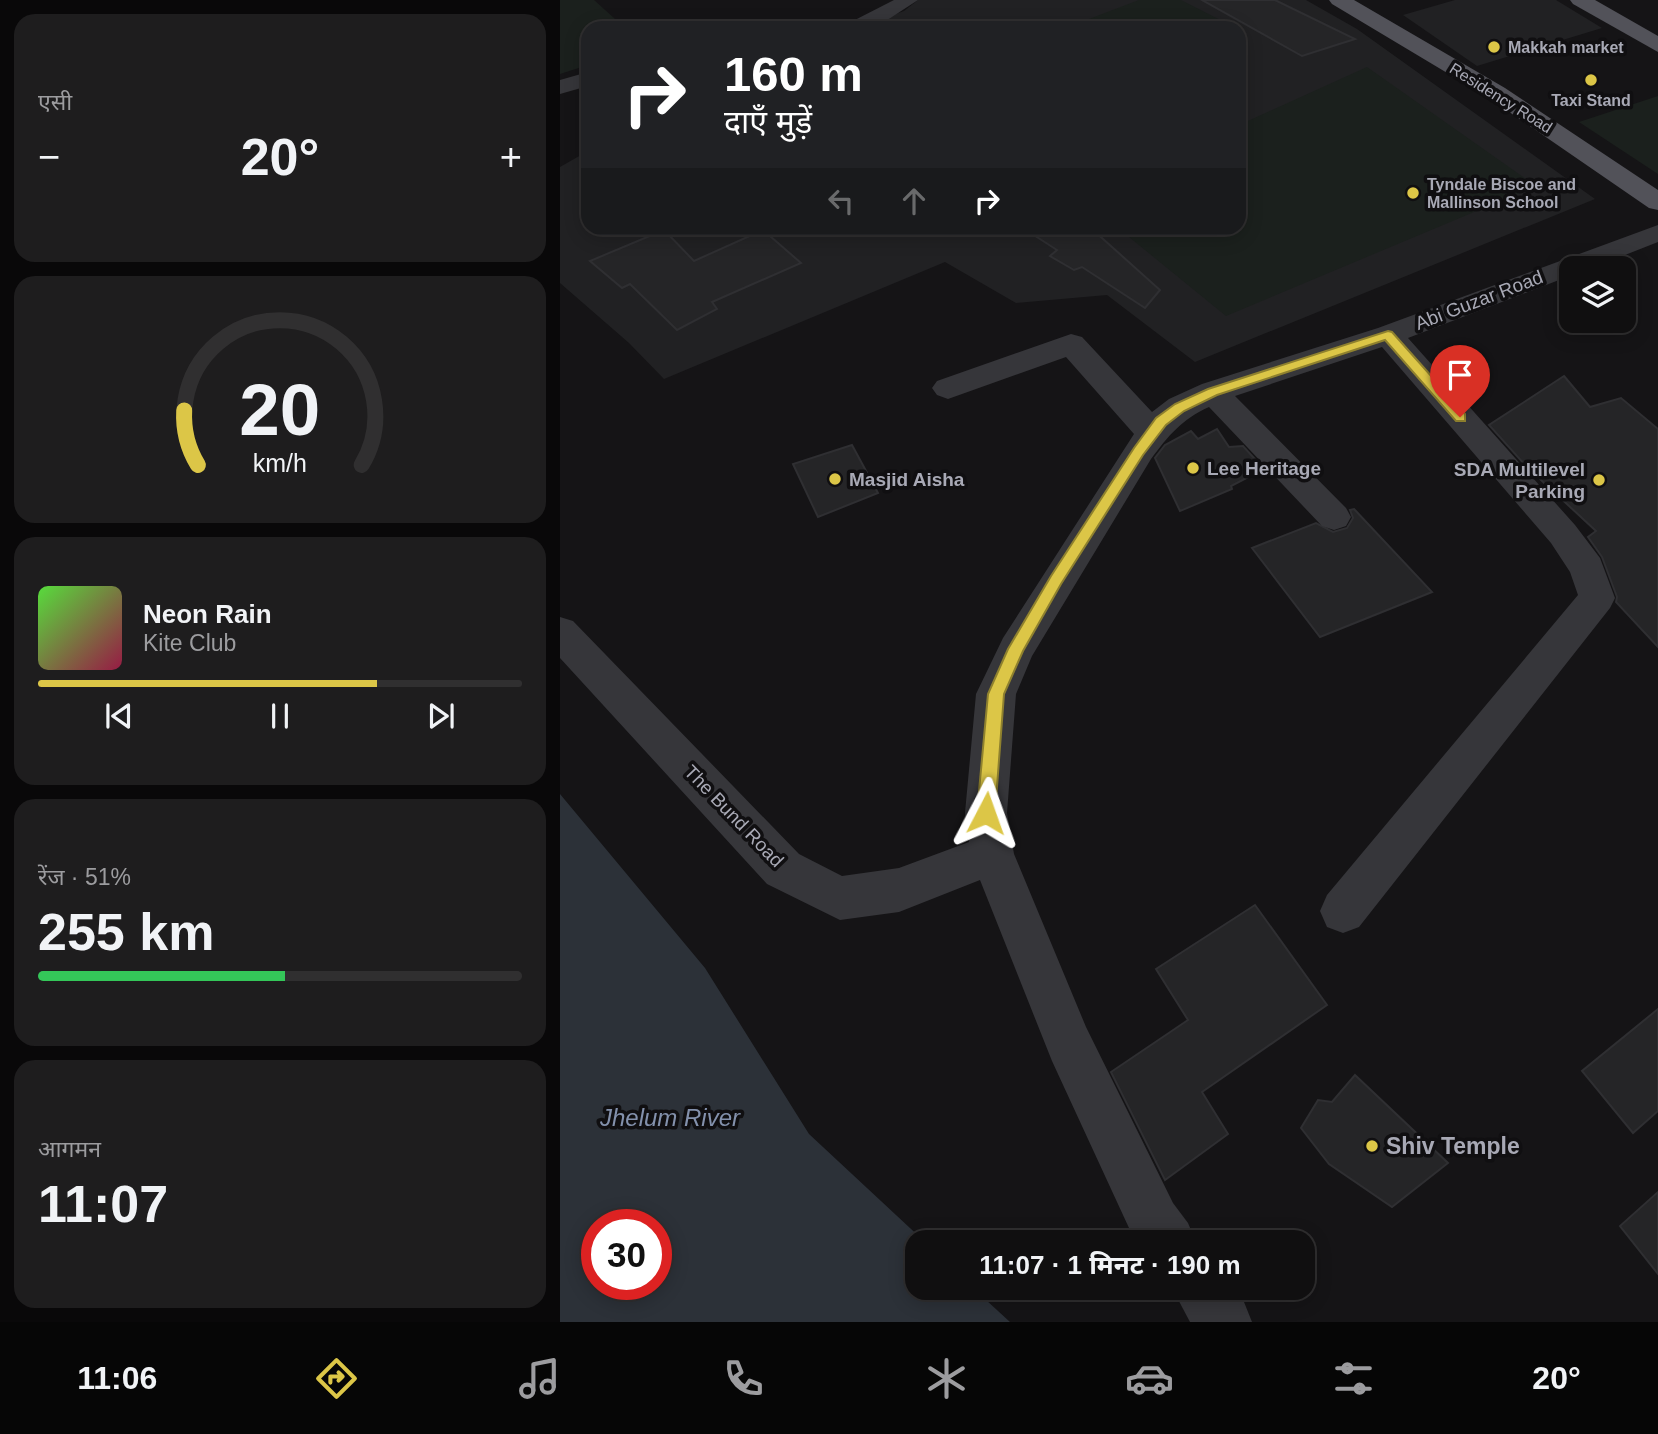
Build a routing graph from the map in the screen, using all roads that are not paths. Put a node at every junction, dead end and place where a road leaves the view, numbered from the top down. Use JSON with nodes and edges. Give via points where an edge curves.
{"nodes":[{"id":1,"x":908,"y":0,"type":"edge"},
{"id":2,"x":1339,"y":0,"type":"edge"},
{"id":3,"x":1580,"y":0,"type":"edge"},
{"id":4,"x":1618,"y":0,"type":"edge"},
{"id":5,"x":873,"y":21,"type":"edge"},
{"id":6,"x":1658,"y":22,"type":"edge"},
{"id":7,"x":1658,"y":45,"type":"edge"},
{"id":8,"x":581,"y":81,"type":"edge"},
{"id":9,"x":560,"y":87,"type":"edge"},
{"id":10,"x":1658,"y":202,"type":"edge"},
{"id":11,"x":1658,"y":233,"type":"edge"},
{"id":12,"x":1388,"y":335,"type":"junction"},
{"id":13,"x":948,"y":388,"type":"dead end"},
{"id":14,"x":1213,"y":392,"type":"junction"},
{"id":15,"x":1152,"y":433,"type":"junction"},
{"id":16,"x":1334,"y":517,"type":"dead end"},
{"id":17,"x":560,"y":632,"type":"edge"},
{"id":18,"x":992,"y":854,"type":"junction"},
{"id":19,"x":1343,"y":911,"type":"dead end"},
{"id":20,"x":1160,"y":1230,"type":"edge"},
{"id":21,"x":1208,"y":1300,"type":"edge"},
{"id":22,"x":1224,"y":1322,"type":"edge"}],
"edges":[{"from":1,"to":5,"type":"street"},
{"from":2,"to":10,"type":"main road","name":"Residency Road","via":[[1497,93]]},
{"from":3,"to":7,"type":"main road"},
{"from":4,"to":6,"type":"main road"},
{"from":8,"to":9,"type":"street"},
{"from":11,"to":12,"type":"street","name":"Abi Guzar Road"},
{"from":12,"to":14,"type":"street","name":"Abi Guzar Road"},
{"from":12,"to":19,"type":"street","via":[[1563,534],[1587,568],[1597,598]]},
{"from":13,"to":15,"type":"street","via":[[1070,344]]},
{"from":14,"to":15,"type":"street","name":"Abi Guzar Road","via":[[1180,407]]},
{"from":14,"to":16,"type":"street"},
{"from":15,"to":18,"type":"street","name":"Abi Guzar Road","via":[[1056,580],[996,694],[986,813]]},
{"from":17,"to":18,"type":"street","name":"The Bund Road","via":[[783,869],[840,898],[899,890]]},
{"from":18,"to":20,"type":"street","name":"Abi Guzar Road","via":[[1069,1044]]},
{"from":21,"to":22,"type":"street"}]}
